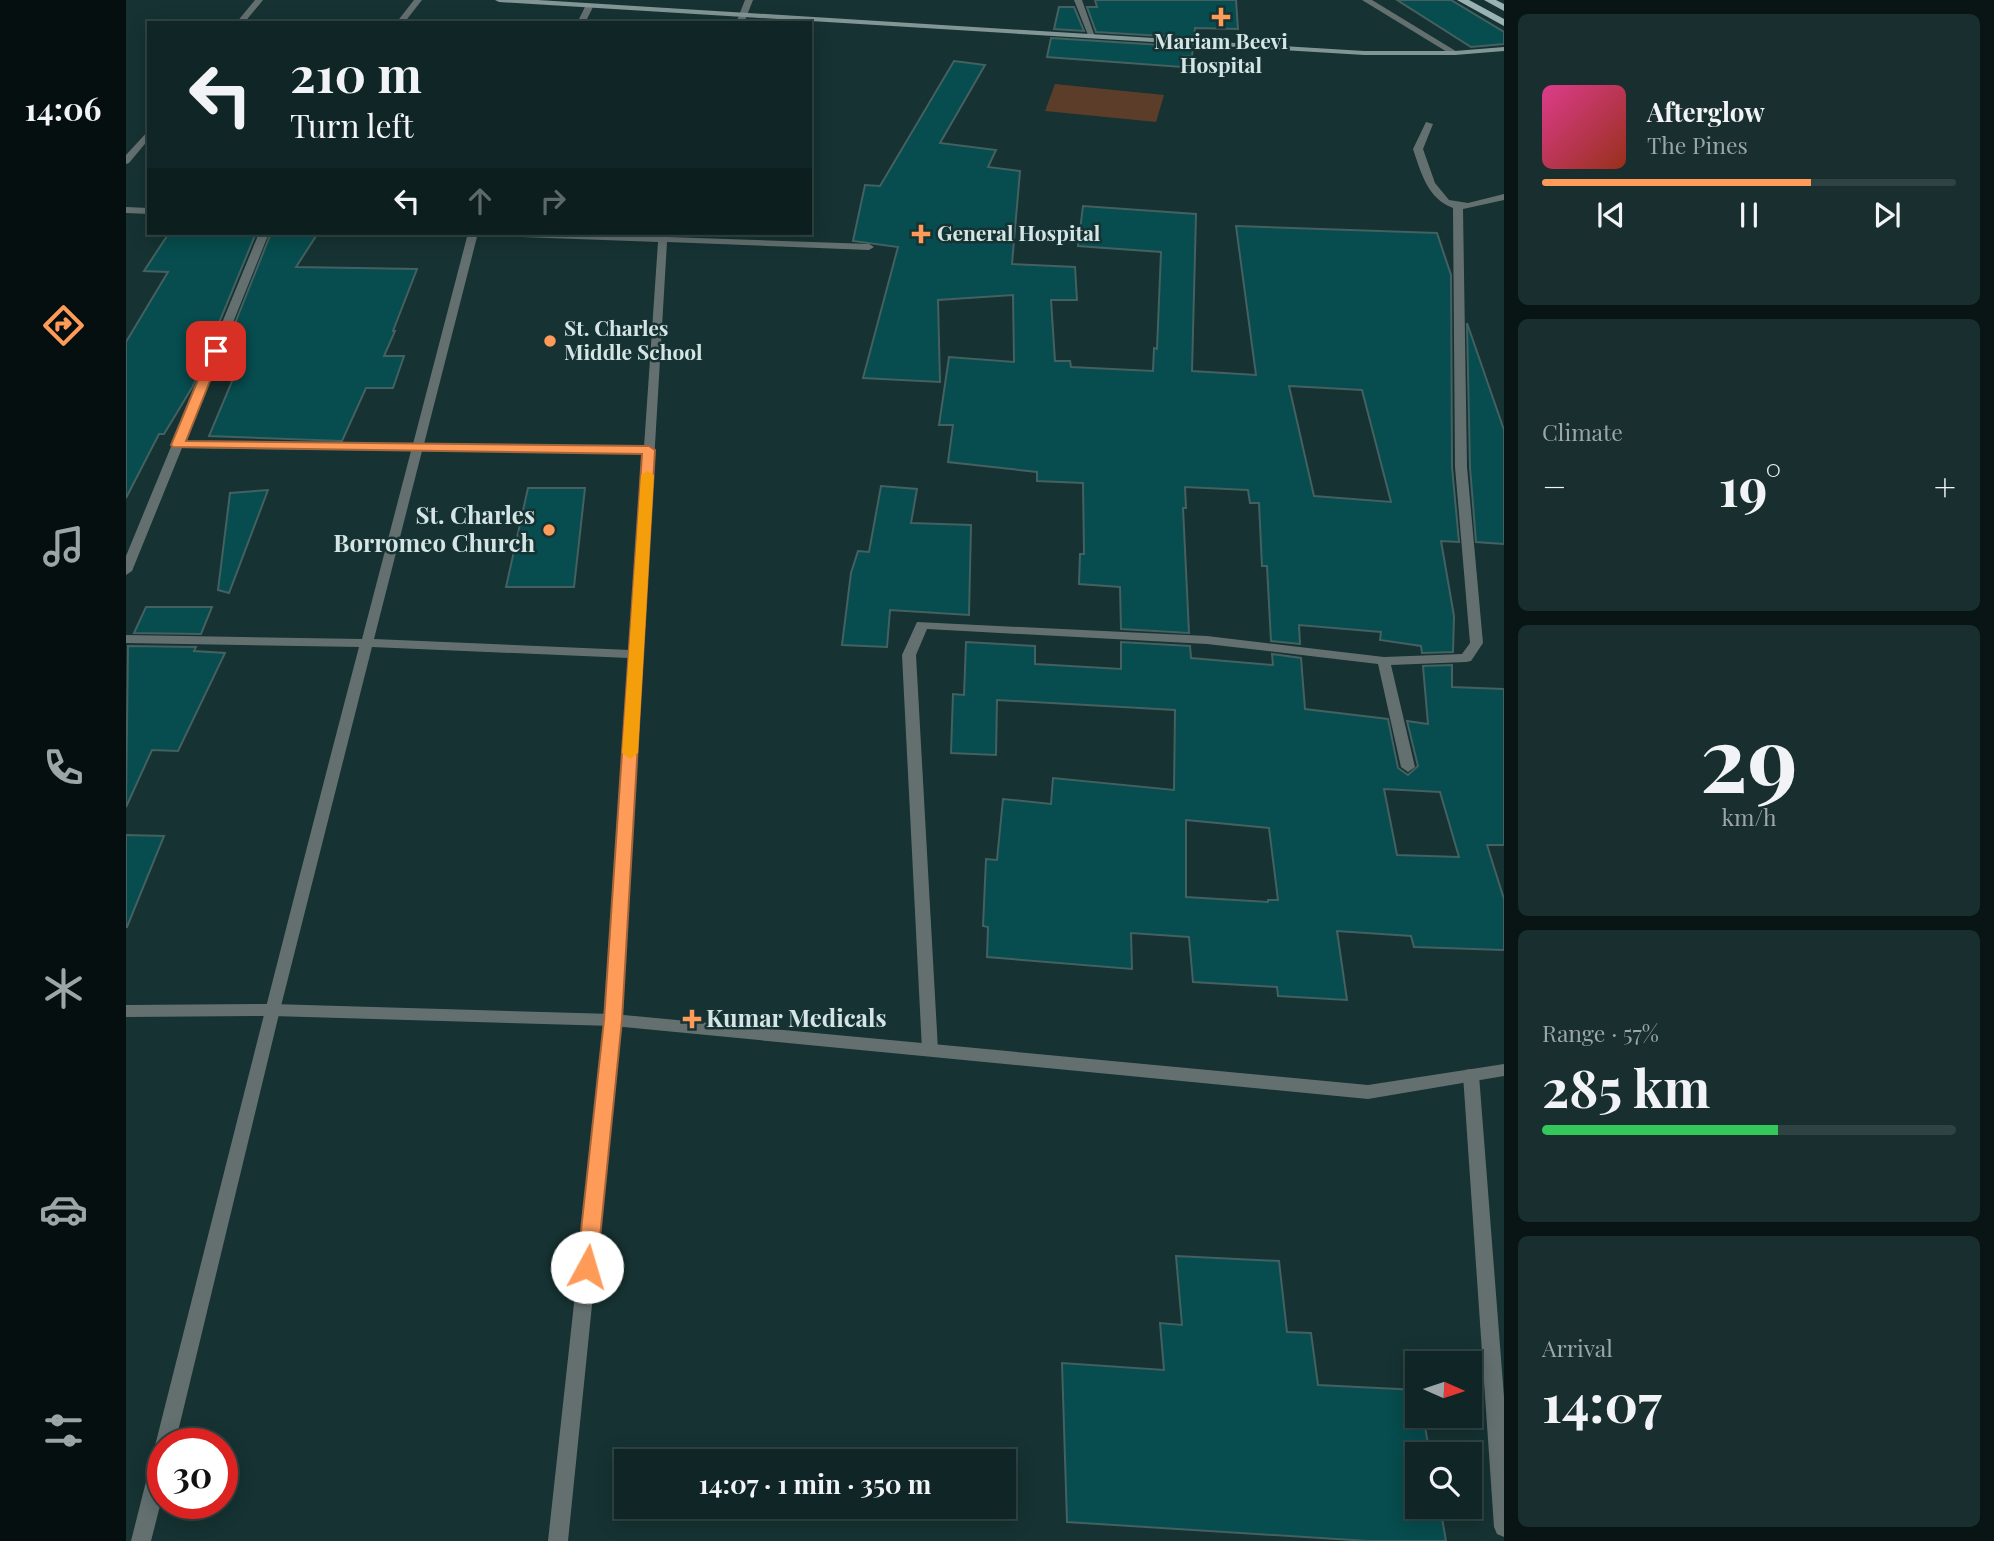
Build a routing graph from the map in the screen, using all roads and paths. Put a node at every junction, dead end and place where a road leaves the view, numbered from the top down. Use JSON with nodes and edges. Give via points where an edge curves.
{"nodes":[{"id":1,"x":259,"y":0,"type":"edge"},
{"id":2,"x":418,"y":0,"type":"edge"},
{"id":3,"x":499,"y":0,"type":"edge"},
{"id":4,"x":750,"y":0,"type":"edge"},
{"id":5,"x":1079,"y":0,"type":"edge"},
{"id":6,"x":1366,"y":0,"type":"edge"},
{"id":7,"x":1462,"y":0,"type":"edge"},
{"id":8,"x":1489,"y":0,"type":"edge"},
{"id":9,"x":553,"y":1,"type":"edge"},
{"id":10,"x":589,"y":7,"type":"junction"},
{"id":11,"x":1504,"y":8,"type":"edge"},
{"id":12,"x":742,"y":18,"type":"edge"},
{"id":13,"x":242,"y":21,"type":"edge"},
{"id":14,"x":402,"y":21,"type":"edge"},
{"id":15,"x":582,"y":21,"type":"edge"},
{"id":16,"x":804,"y":21,"type":"edge"},
{"id":17,"x":812,"y":21,"type":"edge"},
{"id":18,"x":1504,"y":23,"type":"edge"},
{"id":19,"x":1092,"y":35,"type":"junction"},
{"id":20,"x":1504,"y":50,"type":"edge"},
{"id":21,"x":1455,"y":53,"type":"junction"},
{"id":22,"x":1429,"y":124,"type":"dead end"},
{"id":23,"x":147,"y":135,"type":"edge"},
{"id":24,"x":126,"y":161,"type":"edge"},
{"id":25,"x":1504,"y":197,"type":"edge"},
{"id":26,"x":1458,"y":206,"type":"junction"},
{"id":27,"x":126,"y":210,"type":"edge"},
{"id":28,"x":147,"y":211,"type":"edge"},
{"id":29,"x":263,"y":235,"type":"edge"},
{"id":30,"x":472,"y":235,"type":"edge"},
{"id":31,"x":606,"y":235,"type":"edge"},
{"id":32,"x":662,"y":236,"type":"edge"},
{"id":33,"x":869,"y":247,"type":"dead end"},
{"id":34,"x":178,"y":445,"type":"junction"},
{"id":35,"x":418,"y":446,"type":"junction"},
{"id":36,"x":649,"y":450,"type":"junction"},
{"id":37,"x":126,"y":571,"type":"edge"},
{"id":38,"x":126,"y":639,"type":"edge"},
{"id":39,"x":367,"y":643,"type":"junction"},
{"id":40,"x":637,"y":654,"type":"junction"},
{"id":41,"x":1384,"y":661,"type":"junction"},
{"id":42,"x":1408,"y":767,"type":"dead end"},
{"id":43,"x":272,"y":1010,"type":"junction"},
{"id":44,"x":126,"y":1012,"type":"edge"},
{"id":45,"x":613,"y":1020,"type":"junction"},
{"id":46,"x":930,"y":1050,"type":"junction"},
{"id":47,"x":1504,"y":1070,"type":"edge"},
{"id":48,"x":1471,"y":1075,"type":"junction"},
{"id":49,"x":169,"y":1428,"type":"edge"},
{"id":50,"x":147,"y":1517,"type":"edge"},
{"id":51,"x":1504,"y":1527,"type":"edge"},
{"id":52,"x":141,"y":1541,"type":"edge"},
{"id":53,"x":558,"y":1541,"type":"edge"}],
"edges":[{"from":1,"to":13,"type":"street"},
{"from":2,"to":14,"type":"street"},
{"from":3,"to":9,"type":"main road"},
{"from":4,"to":12,"type":"street"},
{"from":5,"to":19,"type":"street"},
{"from":6,"to":21,"type":"street"},
{"from":7,"to":18,"type":"main road"},
{"from":8,"to":11,"type":"main road"},
{"from":9,"to":10,"type":"main road"},
{"from":10,"to":12,"type":"main road"},
{"from":10,"to":15,"type":"street"},
{"from":12,"to":16,"type":"main road"},
{"from":17,"to":19,"type":"main road"},
{"from":19,"to":21,"type":"main road","via":[[1364,53]]},
{"from":20,"to":21,"type":"main road"},
{"from":22,"to":26,"type":"street","via":[[1418,149],[1425,169],[1434,192]]},
{"from":23,"to":24,"type":"street"},
{"from":25,"to":26,"type":"street","via":[[1476,207]]},
{"from":26,"to":41,"type":"street","via":[[1461,467],[1477,643],[1466,658]]},
{"from":27,"to":28,"type":"street"},
{"from":29,"to":34,"type":"street"},
{"from":30,"to":35,"type":"street"},
{"from":31,"to":32,"type":"street"},
{"from":32,"to":33,"type":"street"},
{"from":32,"to":36,"type":"street"},
{"from":34,"to":35,"type":"street"},
{"from":34,"to":37,"type":"street"},
{"from":35,"to":36,"type":"street"},
{"from":35,"to":39,"type":"street"},
{"from":36,"to":40,"type":"street"},
{"from":38,"to":39,"type":"street"},
{"from":39,"to":40,"type":"street"},
{"from":39,"to":43,"type":"street"},
{"from":40,"to":45,"type":"street"},
{"from":41,"to":42,"type":"street"},
{"from":41,"to":46,"type":"street","via":[[1207,640],[922,625],[909,655]]},
{"from":43,"to":44,"type":"street"},
{"from":43,"to":45,"type":"street"},
{"from":43,"to":49,"type":"street"},
{"from":45,"to":46,"type":"street"},
{"from":45,"to":53,"type":"street"},
{"from":46,"to":48,"type":"street","via":[[1368,1092]]},
{"from":47,"to":48,"type":"street"},
{"from":48,"to":51,"type":"street"},
{"from":50,"to":52,"type":"street"}]}
